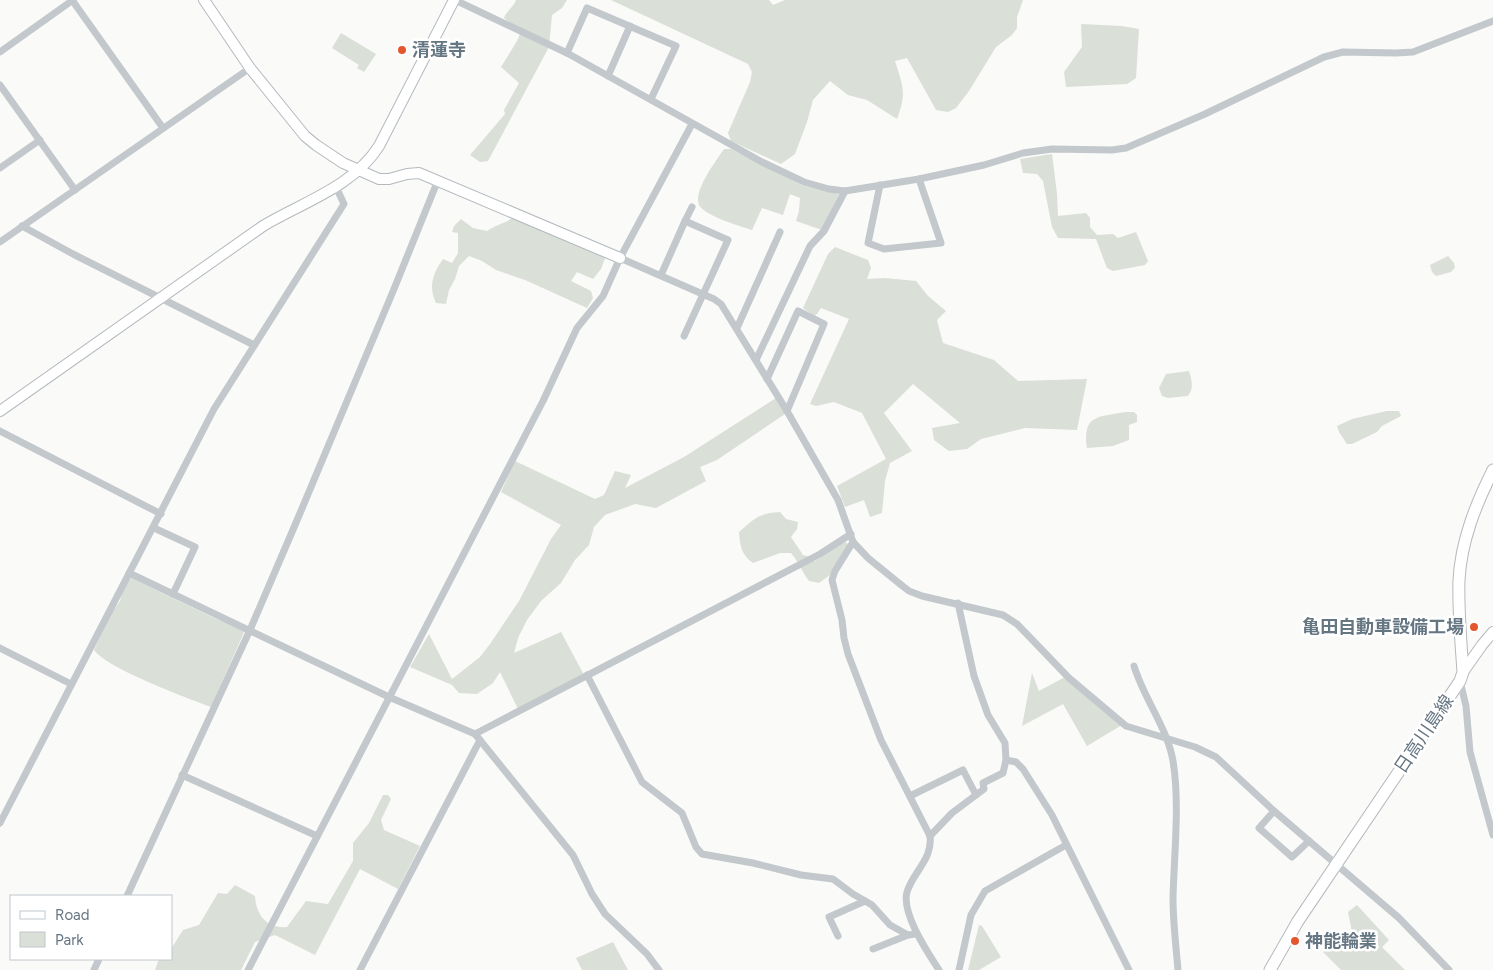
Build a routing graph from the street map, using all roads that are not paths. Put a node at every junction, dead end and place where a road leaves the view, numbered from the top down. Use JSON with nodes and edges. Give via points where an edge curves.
{"nodes":[{"id":1,"x":73,"y":0,"type":"edge"},
{"id":2,"x":204,"y":0,"type":"edge"},
{"id":3,"x":454,"y":0,"type":"edge"},
{"id":4,"x":1493,"y":21,"type":"edge"},
{"id":5,"x":630,"y":26,"type":"junction"},
{"id":6,"x":0,"y":52,"type":"edge"},
{"id":7,"x":567,"y":53,"type":"junction"},
{"id":8,"x":250,"y":68,"type":"junction"},
{"id":9,"x":608,"y":76,"type":"junction"},
{"id":10,"x":0,"y":85,"type":"edge"},
{"id":11,"x":651,"y":99,"type":"junction"},
{"id":12,"x":692,"y":124,"type":"junction"},
{"id":13,"x":163,"y":128,"type":"junction"},
{"id":14,"x":40,"y":140,"type":"junction"},
{"id":15,"x":343,"y":163,"type":"junction"},
{"id":16,"x":0,"y":168,"type":"edge"},
{"id":17,"x":360,"y":170,"type":"junction"},
{"id":18,"x":919,"y":179,"type":"junction"},
{"id":19,"x":438,"y":180,"type":"junction"},
{"id":20,"x":339,"y":185,"type":"junction"},
{"id":21,"x":880,"y":185,"type":"junction"},
{"id":22,"x":75,"y":190,"type":"junction"},
{"id":23,"x":846,"y":191,"type":"junction"},
{"id":24,"x":692,"y":207,"type":"dead end"},
{"id":25,"x":685,"y":221,"type":"junction"},
{"id":26,"x":22,"y":226,"type":"junction"},
{"id":27,"x":780,"y":232,"type":"dead end"},
{"id":28,"x":0,"y":242,"type":"edge"},
{"id":29,"x":620,"y":258,"type":"junction"},
{"id":30,"x":661,"y":275,"type":"junction"},
{"id":31,"x":705,"y":294,"type":"junction"},
{"id":32,"x":162,"y":298,"type":"junction"},
{"id":33,"x":737,"y":328,"type":"junction"},
{"id":34,"x":684,"y":336,"type":"dead end"},
{"id":35,"x":254,"y":346,"type":"junction"},
{"id":36,"x":756,"y":360,"type":"junction"},
{"id":37,"x":767,"y":379,"type":"junction"},
{"id":38,"x":0,"y":411,"type":"edge"},
{"id":39,"x":787,"y":411,"type":"junction"},
{"id":40,"x":0,"y":431,"type":"edge"},
{"id":41,"x":1493,"y":470,"type":"edge"},
{"id":42,"x":160,"y":514,"type":"junction"},
{"id":43,"x":154,"y":528,"type":"junction"},
{"id":44,"x":852,"y":538,"type":"junction"},
{"id":45,"x":129,"y":573,"type":"junction"},
{"id":46,"x":173,"y":594,"type":"junction"},
{"id":47,"x":958,"y":603,"type":"junction"},
{"id":48,"x":250,"y":630,"type":"junction"},
{"id":49,"x":1493,"y":632,"type":"edge"},
{"id":50,"x":0,"y":648,"type":"edge"},
{"id":51,"x":1134,"y":666,"type":"dead end"},
{"id":52,"x":586,"y":676,"type":"junction"},
{"id":53,"x":1462,"y":677,"type":"junction"},
{"id":54,"x":71,"y":684,"type":"junction"},
{"id":55,"x":389,"y":697,"type":"junction"},
{"id":56,"x":477,"y":737,"type":"junction"},
{"id":57,"x":1166,"y":738,"type":"junction"},
{"id":58,"x":1006,"y":760,"type":"junction"},
{"id":59,"x":182,"y":775,"type":"junction"},
{"id":60,"x":976,"y":795,"type":"junction"},
{"id":61,"x":910,"y":796,"type":"junction"},
{"id":62,"x":1274,"y":811,"type":"junction"},
{"id":63,"x":0,"y":824,"type":"edge"},
{"id":64,"x":1493,"y":835,"type":"edge"},
{"id":65,"x":317,"y":836,"type":"junction"},
{"id":66,"x":930,"y":836,"type":"junction"},
{"id":67,"x":1309,"y":841,"type":"junction"},
{"id":68,"x":1066,"y":845,"type":"junction"},
{"id":69,"x":1336,"y":865,"type":"junction"},
{"id":70,"x":127,"y":895,"type":"edge"},
{"id":71,"x":865,"y":901,"type":"junction"},
{"id":72,"x":912,"y":934,"type":"junction"},
{"id":73,"x":838,"y":936,"type":"dead end"},
{"id":74,"x":873,"y":949,"type":"dead end"},
{"id":75,"x":248,"y":970,"type":"edge"},
{"id":76,"x":360,"y":970,"type":"edge"},
{"id":77,"x":659,"y":970,"type":"edge"},
{"id":78,"x":939,"y":970,"type":"edge"},
{"id":79,"x":959,"y":970,"type":"edge"},
{"id":80,"x":1129,"y":970,"type":"edge"},
{"id":81,"x":1178,"y":970,"type":"edge"},
{"id":82,"x":1271,"y":970,"type":"edge"},
{"id":83,"x":1449,"y":970,"type":"edge"}],
"edges":[{"from":1,"to":6,"type":"street"},
{"from":1,"to":13,"type":"street"},
{"from":2,"to":8,"type":"street"},
{"from":3,"to":7,"type":"street"},
{"from":3,"to":17,"type":"street","via":[[379,146]]},
{"from":4,"to":18,"type":"street","via":[[1413,52],[1343,52],[1324,57],[1126,148],[1052,148]]},
{"from":5,"to":7,"type":"street","via":[[587,8]]},
{"from":5,"to":9,"type":"street"},
{"from":5,"to":11,"type":"street","via":[[676,46]]},
{"from":7,"to":9,"type":"street"},
{"from":8,"to":13,"type":"street"},
{"from":8,"to":15,"type":"street","via":[[305,136]]},
{"from":9,"to":11,"type":"street"},
{"from":10,"to":14,"type":"street"},
{"from":11,"to":12,"type":"street"},
{"from":12,"to":23,"type":"street","via":[[804,182]]},
{"from":12,"to":29,"type":"street"},
{"from":13,"to":22,"type":"street"},
{"from":14,"to":16,"type":"street"},
{"from":14,"to":22,"type":"street"},
{"from":15,"to":17,"type":"street"},
{"from":15,"to":20,"type":"street","via":[[345,170]]},
{"from":17,"to":19,"type":"street","via":[[379,179],[419,173]]},
{"from":17,"to":20,"type":"street"},
{"from":18,"to":21,"type":"street"},
{"from":18,"to":21,"type":"street","via":[[941,243],[884,249],[868,244]]},
{"from":19,"to":29,"type":"street"},
{"from":19,"to":48,"type":"street"},
{"from":20,"to":32,"type":"street","via":[[263,226]]},
{"from":20,"to":35,"type":"street","via":[[344,204]]},
{"from":21,"to":23,"type":"street"},
{"from":22,"to":26,"type":"street"},
{"from":23,"to":36,"type":"street","via":[[824,231],[810,246]]},
{"from":24,"to":25,"type":"street"},
{"from":25,"to":30,"type":"street"},
{"from":25,"to":31,"type":"street","via":[[728,240]]},
{"from":26,"to":28,"type":"street"},
{"from":26,"to":32,"type":"street"},
{"from":27,"to":33,"type":"street"},
{"from":29,"to":30,"type":"street"},
{"from":29,"to":55,"type":"street","via":[[603,296],[577,328],[543,401]]},
{"from":30,"to":31,"type":"street"},
{"from":31,"to":33,"type":"street","via":[[722,304]]},
{"from":31,"to":34,"type":"street"},
{"from":32,"to":35,"type":"street"},
{"from":32,"to":38,"type":"street"},
{"from":33,"to":36,"type":"street"},
{"from":35,"to":42,"type":"street","via":[[214,409]]},
{"from":36,"to":37,"type":"street"},
{"from":37,"to":39,"type":"street"},
{"from":37,"to":39,"type":"street","via":[[798,311],[824,324]]},
{"from":39,"to":44,"type":"street","via":[[838,500]]},
{"from":40,"to":42,"type":"street"},
{"from":41,"to":53,"type":"main road","via":[[1480,496],[1463,552],[1460,578]]},
{"from":42,"to":43,"type":"street"},
{"from":43,"to":45,"type":"street"},
{"from":43,"to":46,"type":"street","via":[[195,547]]},
{"from":44,"to":47,"type":"street","via":[[868,558],[909,591]]},
{"from":44,"to":52,"type":"street"},
{"from":44,"to":61,"type":"street","via":[[832,580],[844,638],[881,740]]},
{"from":45,"to":46,"type":"street"},
{"from":45,"to":54,"type":"street"},
{"from":46,"to":48,"type":"street"},
{"from":47,"to":57,"type":"street","via":[[1003,615],[1017,624],[1069,678],[1126,726]]},
{"from":47,"to":58,"type":"street","via":[[974,676],[988,715],[1005,743]]},
{"from":48,"to":55,"type":"street"},
{"from":48,"to":59,"type":"street"},
{"from":49,"to":53,"type":"street"},
{"from":50,"to":54,"type":"street"},
{"from":51,"to":57,"type":"street"},
{"from":52,"to":56,"type":"street"},
{"from":52,"to":71,"type":"street","via":[[642,782],[682,812],[702,854],[753,862],[788,873],[833,879]]},
{"from":53,"to":64,"type":"street","via":[[1470,752]]},
{"from":53,"to":69,"type":"main road","name":"日高川島線"},
{"from":54,"to":63,"type":"street"},
{"from":55,"to":56,"type":"street"},
{"from":55,"to":65,"type":"street"},
{"from":56,"to":76,"type":"street"},
{"from":56,"to":77,"type":"street","via":[[573,855],[605,914]]},
{"from":57,"to":62,"type":"street","via":[[1216,757]]},
{"from":57,"to":81,"type":"street","via":[[1173,760],[1175,790],[1173,900]]},
{"from":58,"to":60,"type":"street","via":[[1003,773],[983,783],[984,789]]},
{"from":58,"to":68,"type":"street","via":[[1016,762],[1024,769]]},
{"from":59,"to":65,"type":"street"},
{"from":59,"to":70,"type":"street"},
{"from":60,"to":61,"type":"street","via":[[963,770]]},
{"from":60,"to":66,"type":"street","via":[[952,812]]},
{"from":61,"to":66,"type":"street"},
{"from":62,"to":67,"type":"street"},
{"from":62,"to":67,"type":"street","via":[[1259,828],[1292,858]]},
{"from":65,"to":75,"type":"street"},
{"from":66,"to":72,"type":"street","via":[[930,848],[911,883],[906,900]]},
{"from":67,"to":69,"type":"street"},
{"from":68,"to":79,"type":"street","via":[[985,891],[971,915]]},
{"from":68,"to":80,"type":"street"},
{"from":69,"to":82,"type":"main road","name":"日高川島線","via":[[1298,921]]},
{"from":69,"to":83,"type":"street","via":[[1399,918]]},
{"from":71,"to":72,"type":"street","via":[[890,925]]},
{"from":71,"to":73,"type":"street","via":[[829,917]]},
{"from":72,"to":74,"type":"street"},
{"from":72,"to":78,"type":"street"}]}
